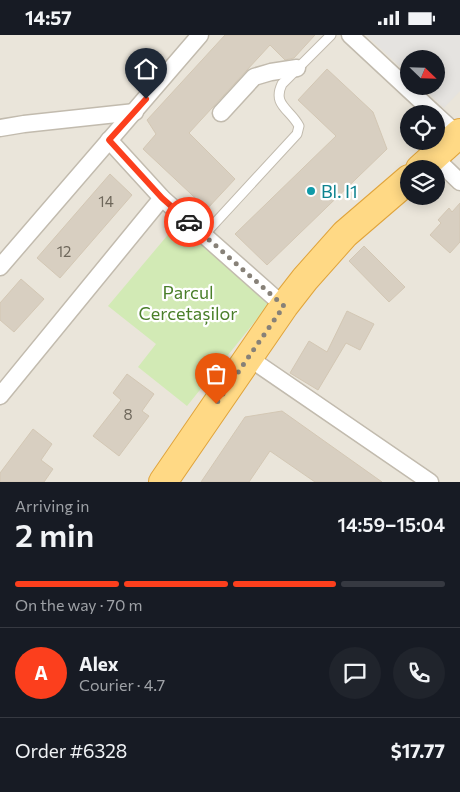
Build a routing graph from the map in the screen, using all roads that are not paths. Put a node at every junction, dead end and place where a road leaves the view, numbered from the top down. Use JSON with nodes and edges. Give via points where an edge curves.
{"nodes":[{"id":1,"x":200,"y":35,"type":"edge"},
{"id":2,"x":331,"y":35,"type":"edge"},
{"id":3,"x":350,"y":35,"type":"edge"},
{"id":4,"x":297,"y":68,"type":"junction"},
{"id":5,"x":426,"y":105,"type":"edge"},
{"id":6,"x":135,"y":112,"type":"junction"},
{"id":7,"x":221,"y":113,"type":"dead end"},
{"id":8,"x":445,"y":122,"type":"edge"},
{"id":9,"x":0,"y":128,"type":"edge"},
{"id":10,"x":459,"y":134,"type":"edge"},
{"id":11,"x":109,"y":140,"type":"junction"},
{"id":12,"x":430,"y":160,"type":"edge"},
{"id":13,"x":445,"y":174,"type":"edge"},
{"id":14,"x":460,"y":183,"type":"edge"},
{"id":15,"x":400,"y":187,"type":"edge"},
{"id":16,"x":162,"y":198,"type":"junction"},
{"id":17,"x":203,"y":235,"type":"junction"},
{"id":18,"x":0,"y":267,"type":"edge"},
{"id":19,"x":284,"y":306,"type":"junction"},
{"id":20,"x":249,"y":358,"type":"junction"},
{"id":21,"x":0,"y":396,"type":"edge"},
{"id":22,"x":163,"y":482,"type":"edge"},
{"id":23,"x":430,"y":482,"type":"edge"}],
"edges":[{"from":1,"to":6,"type":"street"},
{"from":2,"to":4,"type":"lane"},
{"from":3,"to":5,"type":"street"},
{"from":4,"to":7,"type":"street","via":[[254,77]]},
{"from":4,"to":17,"type":"lane","via":[[278,93],[280,103],[299,126],[297,134]]},
{"from":6,"to":9,"type":"street"},
{"from":6,"to":11,"type":"street"},
{"from":8,"to":10,"type":"street"},
{"from":10,"to":12,"type":"highway"},
{"from":11,"to":16,"type":"street"},
{"from":11,"to":18,"type":"street"},
{"from":13,"to":14,"type":"street"},
{"from":15,"to":19,"type":"highway","via":[[338,241]]},
{"from":16,"to":17,"type":"street"},
{"from":16,"to":21,"type":"street"},
{"from":17,"to":19,"type":"street"},
{"from":19,"to":20,"type":"highway"},
{"from":20,"to":22,"type":"highway"},
{"from":20,"to":23,"type":"street"}]}
